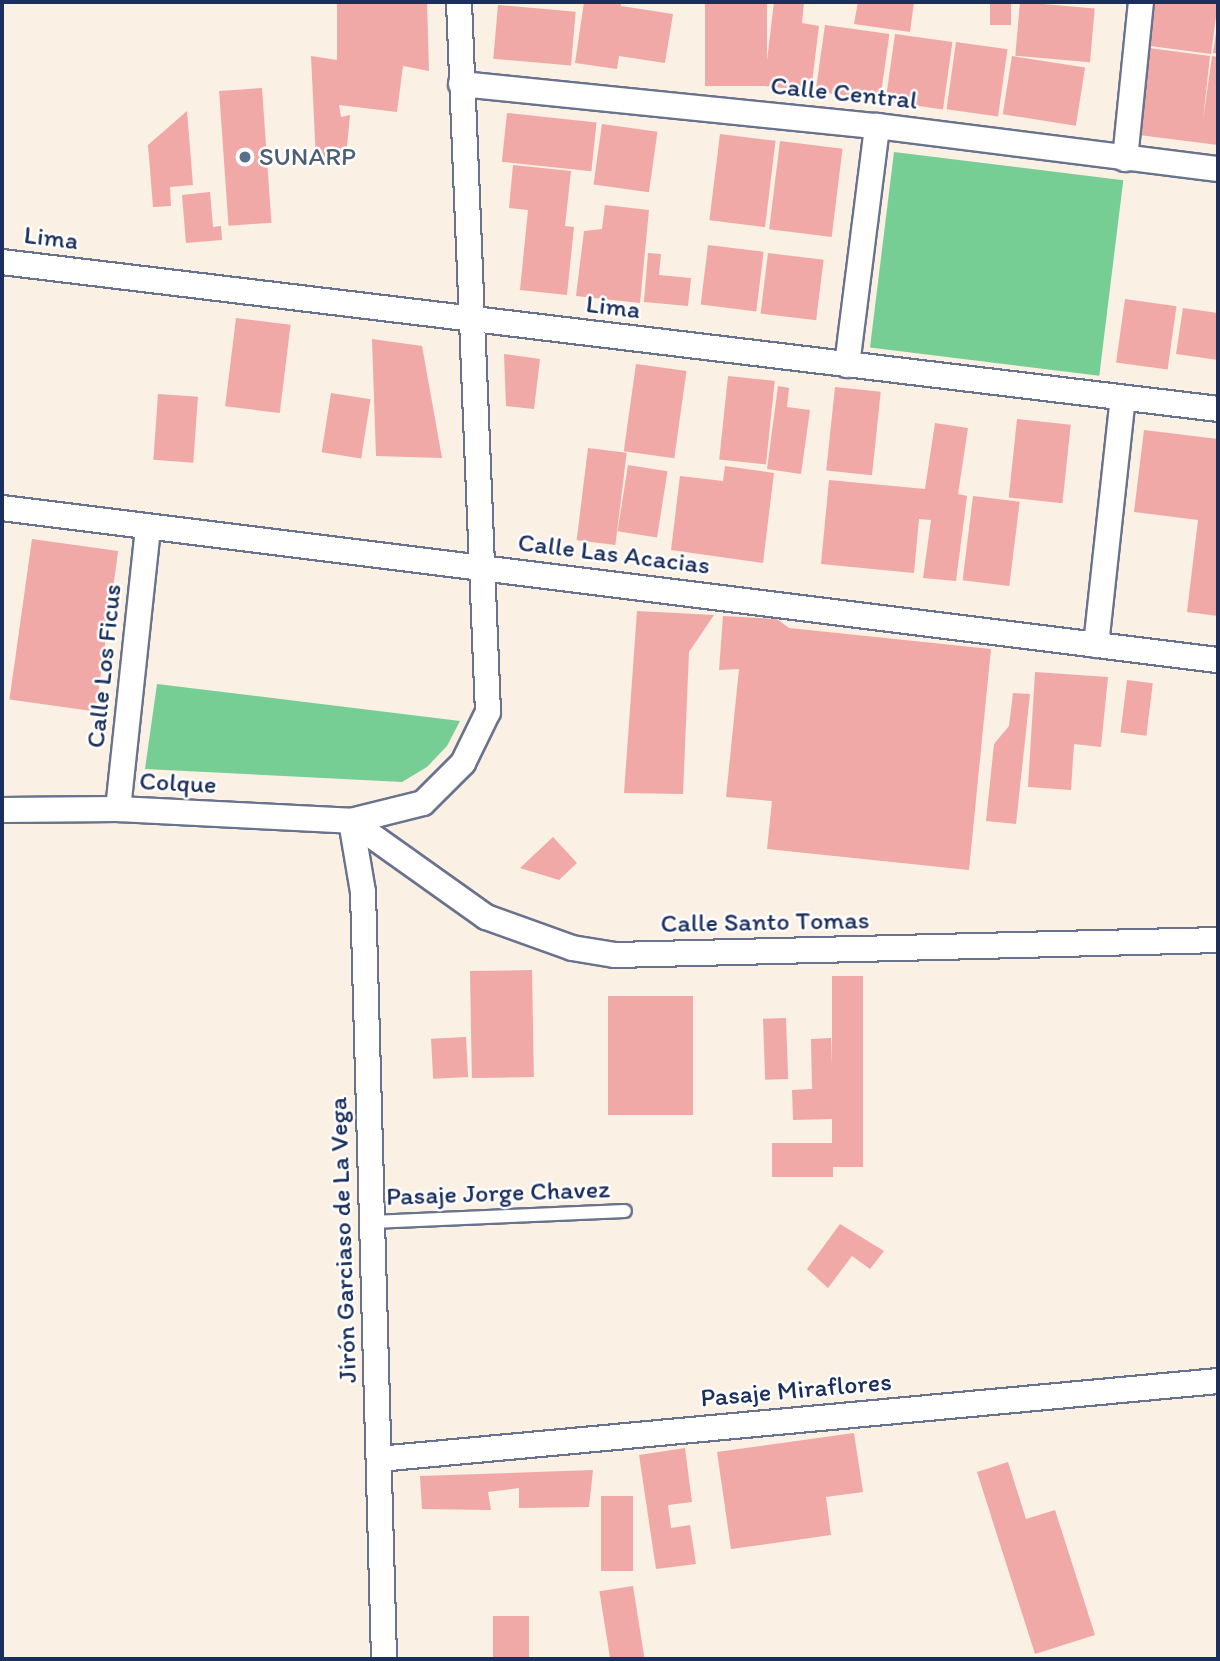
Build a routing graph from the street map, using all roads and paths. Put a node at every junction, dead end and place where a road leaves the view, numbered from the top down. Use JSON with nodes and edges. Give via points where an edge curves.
{"nodes":[{"id":1,"x":459,"y":2,"type":"edge"},
{"id":2,"x":1141,"y":2,"type":"edge"},
{"id":3,"x":461,"y":84,"type":"junction"},
{"id":4,"x":877,"y":126,"type":"junction"},
{"id":5,"x":1125,"y":159,"type":"junction"},
{"id":6,"x":1218,"y":169,"type":"edge"},
{"id":7,"x":2,"y":262,"type":"edge"},
{"id":8,"x":472,"y":320,"type":"junction"},
{"id":9,"x":847,"y":365,"type":"junction"},
{"id":10,"x":1123,"y":398,"type":"junction"},
{"id":11,"x":1218,"y":409,"type":"edge"},
{"id":12,"x":2,"y":508,"type":"edge"},
{"id":13,"x":148,"y":528,"type":"junction"},
{"id":14,"x":482,"y":568,"type":"junction"},
{"id":15,"x":1096,"y":645,"type":"junction"},
{"id":16,"x":1218,"y":660,"type":"edge"},
{"id":17,"x":2,"y":810,"type":"edge"},
{"id":18,"x":118,"y":810,"type":"junction"},
{"id":19,"x":351,"y":821,"type":"junction"},
{"id":20,"x":1218,"y":940,"type":"edge"},
{"id":21,"x":625,"y":1211,"type":"dead end"},
{"id":22,"x":372,"y":1222,"type":"junction"},
{"id":23,"x":1218,"y":1381,"type":"edge"},
{"id":24,"x":379,"y":1459,"type":"junction"},
{"id":25,"x":384,"y":1659,"type":"edge"}],
"edges":[{"from":1,"to":3,"type":"street","name":"Colque"},
{"from":2,"to":5,"type":"street"},
{"from":3,"to":4,"type":"street","name":"Calle Central"},
{"from":3,"to":8,"type":"street","name":"Colque"},
{"from":4,"to":5,"type":"street","name":"Calle Central"},
{"from":4,"to":9,"type":"street"},
{"from":5,"to":6,"type":"street","name":"Calle Central"},
{"from":7,"to":8,"type":"street","name":"Lima"},
{"from":8,"to":9,"type":"street","name":"Lima"},
{"from":8,"to":14,"type":"street","name":"Colque"},
{"from":9,"to":10,"type":"street","name":"Lima"},
{"from":10,"to":11,"type":"street","name":"Lima"},
{"from":10,"to":15,"type":"street"},
{"from":12,"to":13,"type":"street","name":"Calle Las Acacias"},
{"from":13,"to":14,"type":"street","name":"Calle Las Acacias"},
{"from":13,"to":18,"type":"street","name":"Calle Los Ficus"},
{"from":14,"to":15,"type":"street","name":"Calle Las Acacias"},
{"from":14,"to":19,"type":"street","name":"Colque","via":[[488,712],[464,763],[423,803]]},
{"from":15,"to":16,"type":"street","name":"Calle Las Acacias"},
{"from":17,"to":18,"type":"street","name":"Colque"},
{"from":18,"to":19,"type":"street","name":"Colque"},
{"from":19,"to":20,"type":"street","name":"Calle Santo Tomas","via":[[486,917],[572,948],[615,955]]},
{"from":19,"to":22,"type":"street","name":"Jirón Garciaso de La Vega","via":[[363,891]]},
{"from":21,"to":22,"type":"lane","name":"Pasaje Jorge Chavez"},
{"from":22,"to":24,"type":"street","name":"Jirón Garciaso de La Vega"},
{"from":23,"to":24,"type":"street","name":"Pasaje Miraflores"},
{"from":24,"to":25,"type":"street","name":"Jirón Garciaso de La Vega"}]}
